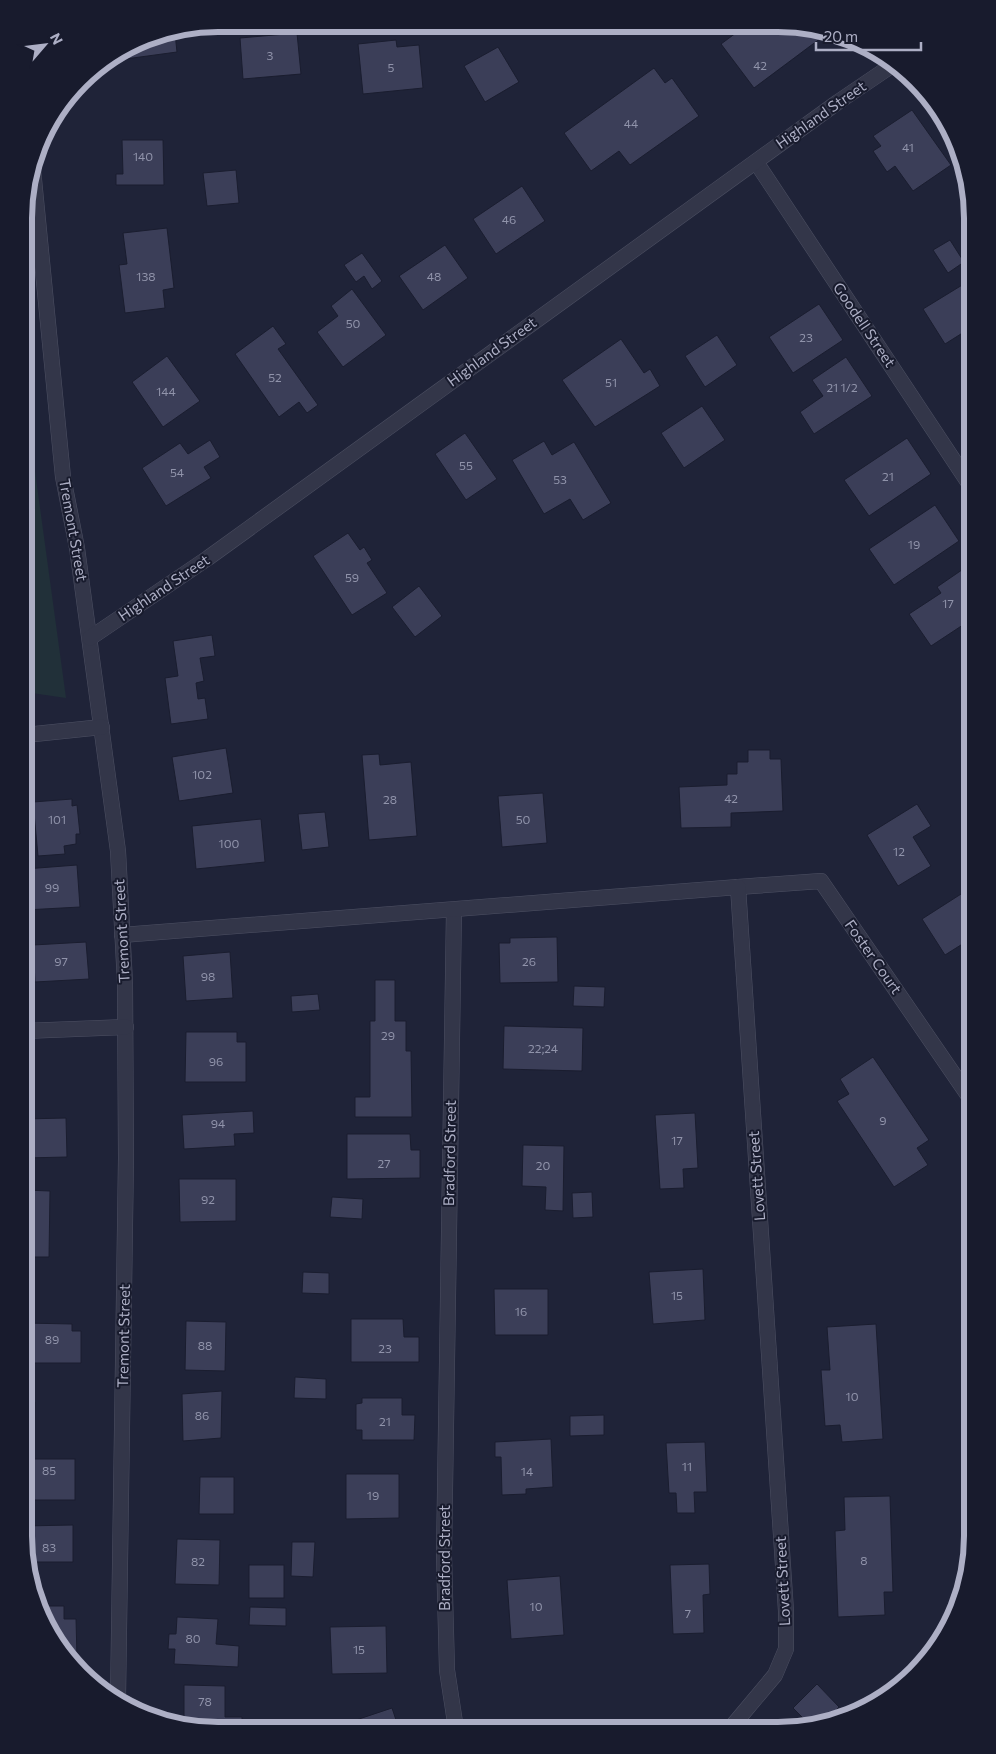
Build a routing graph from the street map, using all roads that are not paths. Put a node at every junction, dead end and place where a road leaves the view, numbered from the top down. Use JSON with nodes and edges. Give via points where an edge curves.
{"nodes":[{"id":1,"x":887,"y":68,"type":"edge"},
{"id":2,"x":756,"y":162,"type":"junction"},
{"id":3,"x":35,"y":189,"type":"edge"},
{"id":4,"x":964,"y":476,"type":"edge"},
{"id":5,"x":90,"y":638,"type":"junction"},
{"id":6,"x":102,"y":727,"type":"junction"},
{"id":7,"x":32,"y":734,"type":"edge"},
{"id":8,"x":738,"y":887,"type":"junction"},
{"id":9,"x":454,"y":910,"type":"junction"},
{"id":10,"x":122,"y":935,"type":"junction"},
{"id":11,"x":126,"y":1027,"type":"junction"},
{"id":12,"x":32,"y":1031,"type":"edge"},
{"id":13,"x":964,"y":1089,"type":"edge"},
{"id":14,"x":118,"y":1692,"type":"edge"},
{"id":15,"x":455,"y":1722,"type":"edge"},
{"id":16,"x":736,"y":1722,"type":"edge"}],
"edges":[{"from":1,"to":2,"type":"street","name":"Highland Street"},
{"from":2,"to":4,"type":"street","name":"Goodell Street"},
{"from":2,"to":5,"type":"street","name":"Highland Street","via":[[208,558]]},
{"from":3,"to":5,"type":"street","name":"Tremont Street","via":[[63,477]]},
{"from":5,"to":6,"type":"street","name":"Tremont Street"},
{"from":6,"to":7,"type":"street"},
{"from":6,"to":10,"type":"street","name":"Tremont Street","via":[[118,851]]},
{"from":8,"to":9,"type":"street"},
{"from":8,"to":13,"type":"street","name":"Foster Court","via":[[820,881]]},
{"from":8,"to":16,"type":"street","name":"Lovett Street","via":[[786,1601],[786,1649],[775,1675]]},
{"from":9,"to":10,"type":"street"},
{"from":9,"to":15,"type":"street","name":"Bradford Street","via":[[444,1555],[447,1670]]},
{"from":10,"to":11,"type":"street","name":"Tremont Street"},
{"from":11,"to":12,"type":"street"},
{"from":11,"to":14,"type":"street","name":"Tremont Street"}]}
